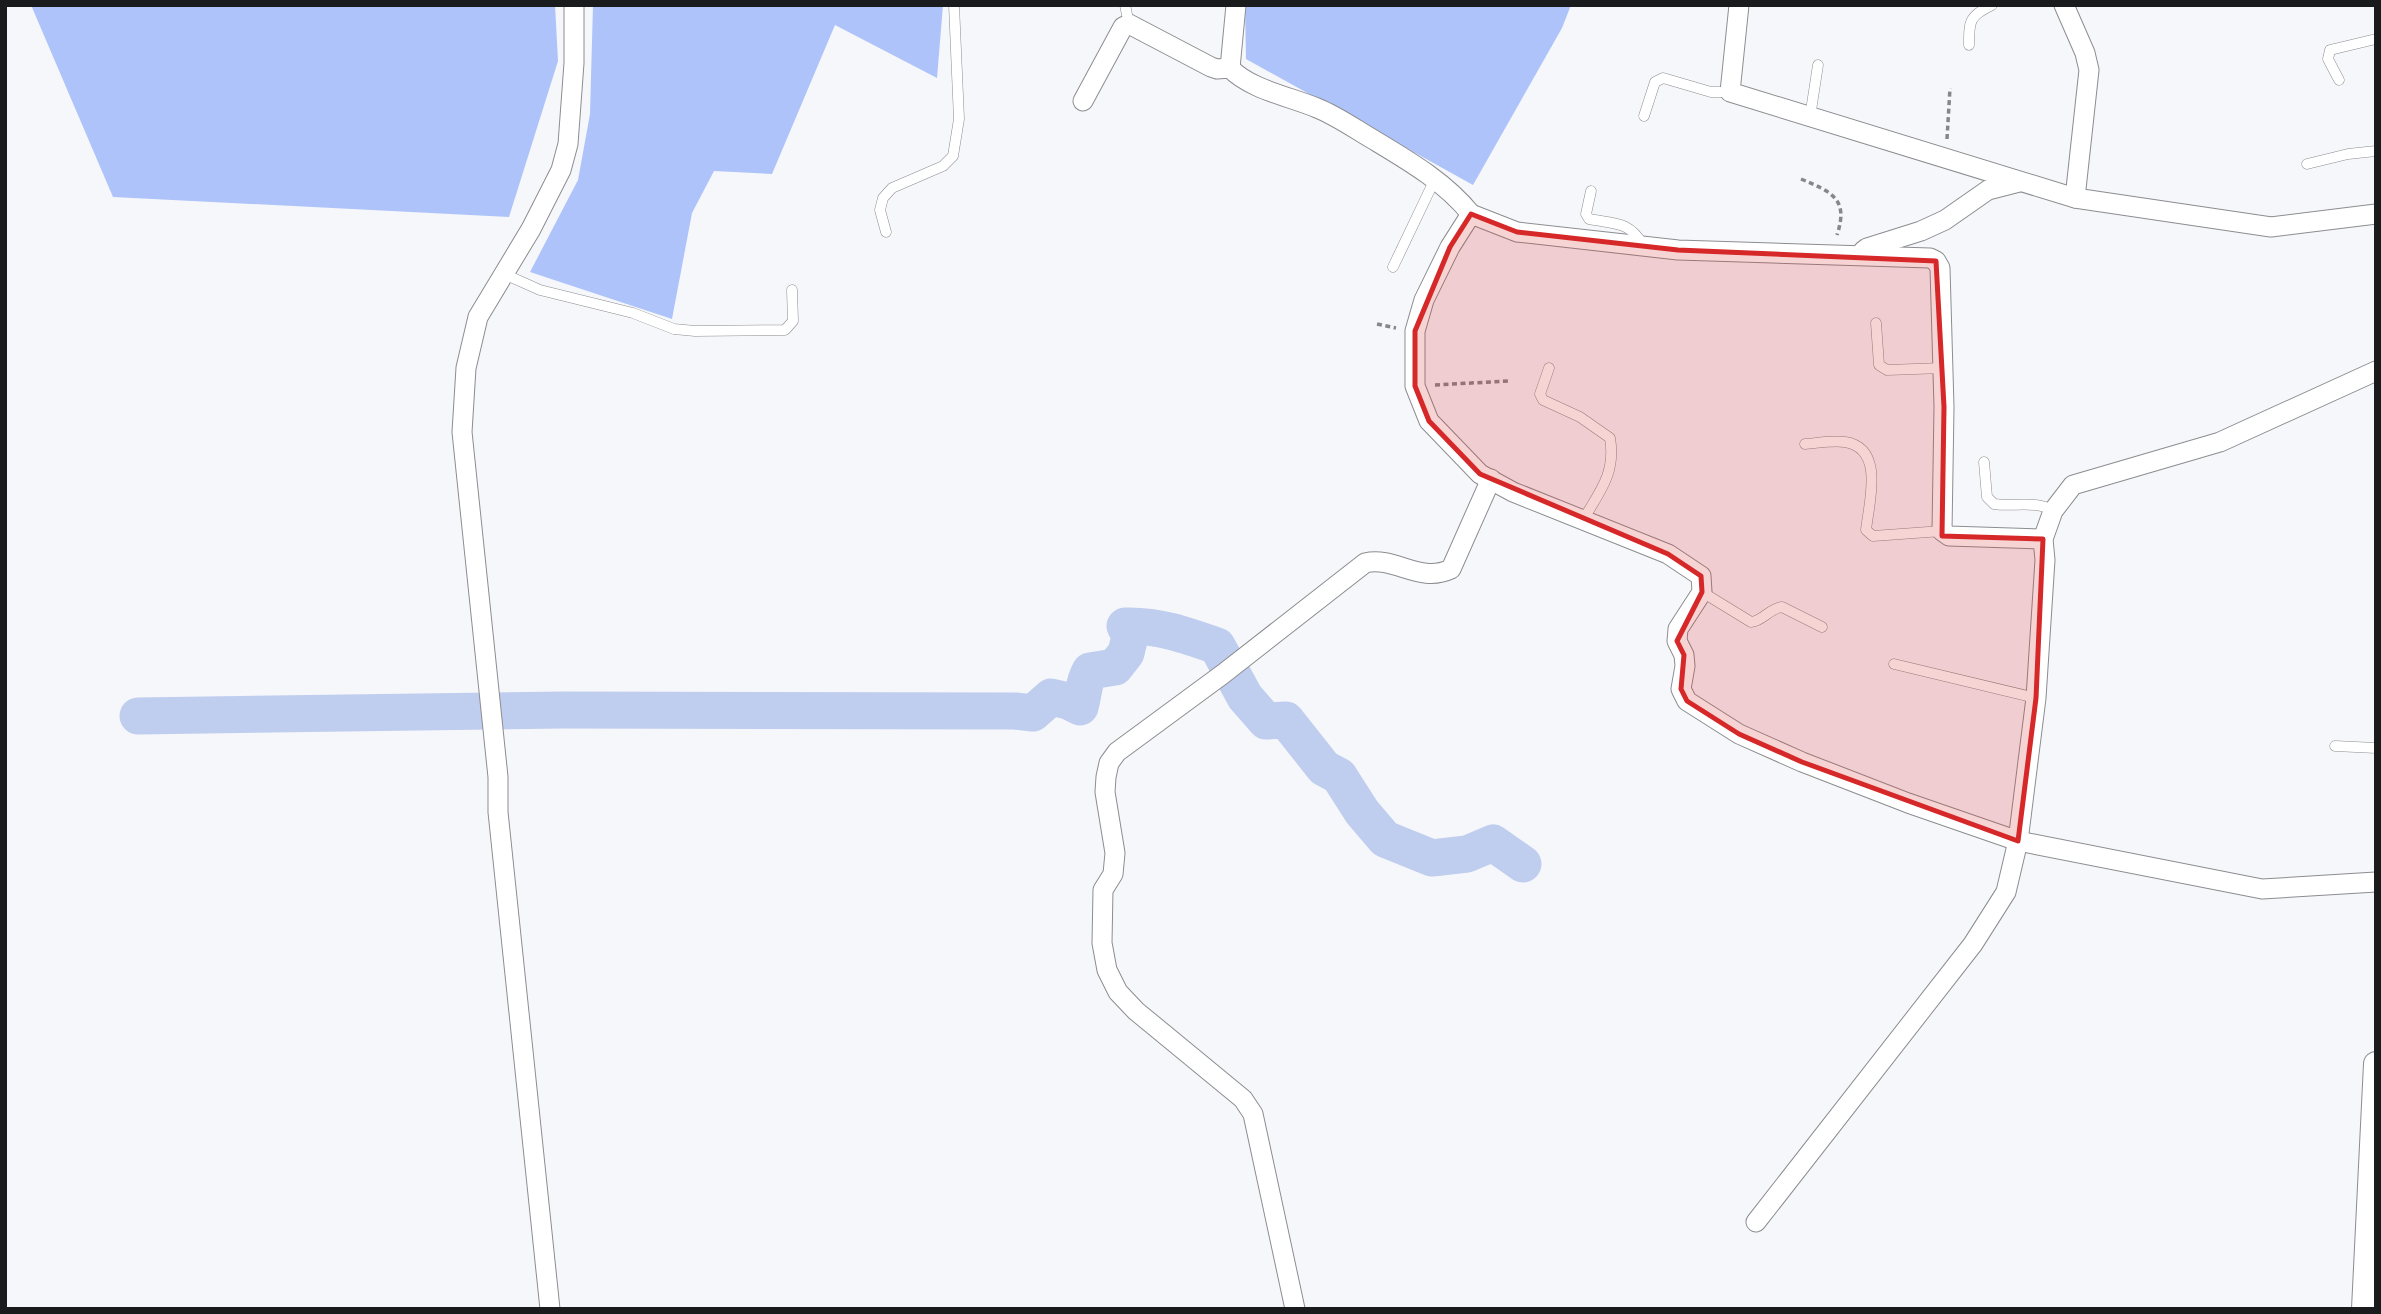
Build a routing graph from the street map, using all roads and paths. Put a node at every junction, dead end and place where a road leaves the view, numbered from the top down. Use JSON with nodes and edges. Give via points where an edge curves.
{"nodes":[{"id":1,"x":574,"y":5,"type":"edge"},
{"id":2,"x":954,"y":5,"type":"edge"},
{"id":3,"x":1236,"y":5,"type":"edge"},
{"id":4,"x":1739,"y":5,"type":"edge"},
{"id":5,"x":1992,"y":5,"type":"edge"},
{"id":6,"x":2064,"y":5,"type":"edge"},
{"id":7,"x":1127,"y":15,"type":"edge"},
{"id":8,"x":2376,"y":39,"type":"edge"},
{"id":9,"x":1969,"y":45,"type":"dead end"},
{"id":10,"x":1818,"y":65,"type":"dead end"},
{"id":11,"x":1230,"y":68,"type":"junction"},
{"id":12,"x":2339,"y":80,"type":"dead end"},
{"id":13,"x":1950,"y":88,"type":"dead end"},
{"id":14,"x":1730,"y":92,"type":"junction"},
{"id":15,"x":1083,"y":100,"type":"dead end"},
{"id":16,"x":1644,"y":116,"type":"dead end"},
{"id":17,"x":1810,"y":117,"type":"junction"},
{"id":18,"x":2376,"y":151,"type":"edge"},
{"id":19,"x":1946,"y":159,"type":"junction"},
{"id":20,"x":2307,"y":164,"type":"dead end"},
{"id":21,"x":1435,"y":179,"type":"junction"},
{"id":22,"x":1801,"y":179,"type":"dead end"},
{"id":23,"x":2020,"y":181,"type":"junction"},
{"id":24,"x":1591,"y":191,"type":"dead end"},
{"id":25,"x":2075,"y":198,"type":"junction"},
{"id":26,"x":1471,"y":214,"type":"junction"},
{"id":27,"x":2376,"y":214,"type":"edge"},
{"id":28,"x":886,"y":232,"type":"dead end"},
{"id":29,"x":1644,"y":246,"type":"junction"},
{"id":30,"x":1832,"y":254,"type":"junction"},
{"id":31,"x":1859,"y":254,"type":"junction"},
{"id":32,"x":1393,"y":267,"type":"dead end"},
{"id":33,"x":504,"y":274,"type":"junction"},
{"id":34,"x":792,"y":290,"type":"dead end"},
{"id":35,"x":1876,"y":323,"type":"dead end"},
{"id":36,"x":1549,"y":368,"type":"dead end"},
{"id":37,"x":1943,"y":368,"type":"junction"},
{"id":38,"x":2376,"y":371,"type":"edge"},
{"id":39,"x":1508,"y":381,"type":"dead end"},
{"id":40,"x":1415,"y":386,"type":"junction"},
{"id":41,"x":1805,"y":444,"type":"dead end"},
{"id":42,"x":1983,"y":462,"type":"dead end"},
{"id":43,"x":1491,"y":479,"type":"junction"},
{"id":44,"x":2053,"y":510,"type":"junction"},
{"id":45,"x":1583,"y":520,"type":"junction"},
{"id":46,"x":1942,"y":531,"type":"junction"},
{"id":47,"x":2043,"y":540,"type":"junction"},
{"id":48,"x":1702,"y":592,"type":"junction"},
{"id":49,"x":1822,"y":626,"type":"dead end"},
{"id":50,"x":1894,"y":664,"type":"dead end"},
{"id":51,"x":2036,"y":698,"type":"junction"},
{"id":52,"x":2334,"y":746,"type":"dead end"},
{"id":53,"x":2376,"y":748,"type":"edge"},
{"id":54,"x":2018,"y":841,"type":"junction"},
{"id":55,"x":2376,"y":882,"type":"edge"},
{"id":56,"x":2376,"y":1064,"type":"edge"},
{"id":57,"x":1756,"y":1222,"type":"dead end"},
{"id":58,"x":550,"y":1309,"type":"edge"},
{"id":59,"x":1295,"y":1309,"type":"edge"},
{"id":60,"x":2364,"y":1309,"type":"edge"}],
"edges":[{"from":1,"to":33,"type":"street","via":[[568,144],[561,170]]},
{"from":2,"to":28,"type":"lane","via":[[959,119],[953,156],[943,166],[892,188],[883,198],[880,210]]},
{"from":3,"to":11,"type":"street"},
{"from":4,"to":14,"type":"street"},
{"from":5,"to":9,"type":"lane","via":[[1976,13],[1969,23]]},
{"from":6,"to":25,"type":"street","via":[[2089,70]]},
{"from":7,"to":11,"type":"street","via":[[1211,67]]},
{"from":7,"to":15,"type":"street"},
{"from":8,"to":12,"type":"lane","via":[[2330,50],[2329,59]]},
{"from":10,"to":17,"type":"lane"},
{"from":11,"to":21,"type":"street","via":[[1253,84],[1332,114]]},
{"from":13,"to":19,"type":"path"},
{"from":14,"to":16,"type":"lane","via":[[1711,92],[1663,78],[1655,82]]},
{"from":14,"to":17,"type":"street"},
{"from":17,"to":19,"type":"street"},
{"from":18,"to":20,"type":"lane"},
{"from":19,"to":23,"type":"street"},
{"from":21,"to":26,"type":"street"},
{"from":21,"to":32,"type":"lane"},
{"from":22,"to":30,"type":"path","via":[[1839,200],[1841,224]]},
{"from":23,"to":25,"type":"street"},
{"from":23,"to":31,"type":"street","via":[[1987,190],[1945,220],[1867,247]]},
{"from":24,"to":29,"type":"lane","via":[[1589,219],[1629,227]]},
{"from":25,"to":27,"type":"street","via":[[2270,227]]},
{"from":26,"to":29,"type":"street","via":[[1517,232]]},
{"from":26,"to":40,"type":"street","via":[[1422,307],[1415,331]]},
{"from":29,"to":30,"type":"street"},
{"from":30,"to":31,"type":"street"},
{"from":31,"to":37,"type":"street","via":[[1936,261],[1940,268]]},
{"from":33,"to":34,"type":"lane","via":[[674,329],[695,331],[785,330],[793,321]]},
{"from":33,"to":58,"type":"street","via":[[478,317],[466,368],[462,432]]},
{"from":35,"to":37,"type":"lane","via":[[1882,368]]},
{"from":36,"to":45,"type":"lane","via":[[1540,394],[1543,400],[1580,417],[1609,438],[1613,456],[1605,483]]},
{"from":37,"to":46,"type":"street"},
{"from":38,"to":44,"type":"street","via":[[2220,442],[2073,485]]},
{"from":39,"to":40,"type":"path"},
{"from":40,"to":43,"type":"street","via":[[1429,421],[1455,451]]},
{"from":41,"to":46,"type":"lane","via":[[1846,442],[1865,452],[1872,469],[1866,530],[1873,536]]},
{"from":42,"to":44,"type":"lane","via":[[1987,497],[1994,504],[2045,505]]},
{"from":43,"to":45,"type":"street"},
{"from":43,"to":59,"type":"street","via":[[1451,569],[1440,574],[1418,573],[1379,560],[1365,562],[1117,752],[1109,764],[1105,792],[1115,853],[1113,874],[1103,890],[1102,943],[1107,970],[1118,992],[1136,1011],[1242,1099],[1253,1114]]},
{"from":44,"to":47,"type":"street"},
{"from":45,"to":48,"type":"street","via":[[1686,564],[1701,576]]},
{"from":46,"to":47,"type":"street","via":[[1949,536]]},
{"from":47,"to":51,"type":"street"},
{"from":48,"to":49,"type":"lane","via":[[1751,622],[1782,607]]},
{"from":48,"to":54,"type":"street","via":[[1678,629],[1685,666],[1681,689],[1687,701],[1738,734],[1802,762]]},
{"from":50,"to":51,"type":"lane"},
{"from":51,"to":54,"type":"street"},
{"from":52,"to":53,"type":"lane"},
{"from":54,"to":55,"type":"street","via":[[2262,889]]},
{"from":54,"to":57,"type":"street","via":[[2006,892],[1973,944]]},
{"from":56,"to":60,"type":"street"}]}
